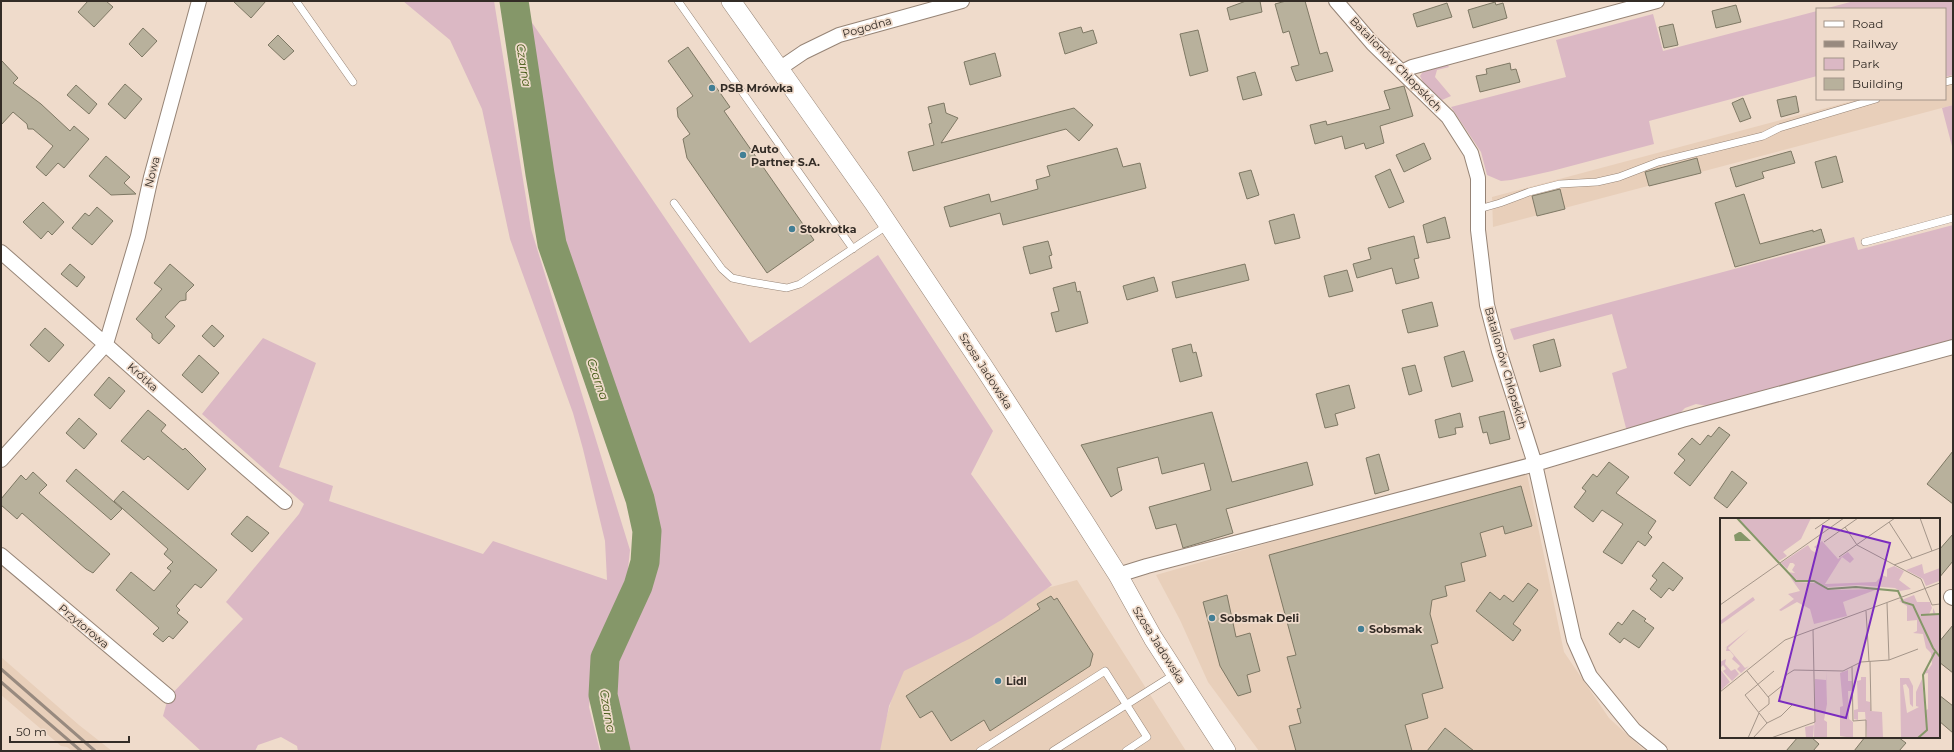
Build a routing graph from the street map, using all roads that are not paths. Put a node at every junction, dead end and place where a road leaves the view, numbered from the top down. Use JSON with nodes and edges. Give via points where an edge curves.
{"nodes":[{"id":1,"x":199,"y":1,"type":"edge"},
{"id":2,"x":296,"y":1,"type":"edge"},
{"id":3,"x":678,"y":1,"type":"edge"},
{"id":4,"x":731,"y":1,"type":"edge"},
{"id":5,"x":962,"y":1,"type":"edge"},
{"id":6,"x":1336,"y":1,"type":"edge"},
{"id":7,"x":1657,"y":1,"type":"edge"},
{"id":8,"x":780,"y":69,"type":"junction"},
{"id":9,"x":1402,"y":72,"type":"junction"},
{"id":10,"x":353,"y":82,"type":"dead end"},
{"id":11,"x":1873,"y":100,"type":"edge"},
{"id":12,"x":674,"y":203,"type":"dead end"},
{"id":13,"x":1479,"y":209,"type":"junction"},
{"id":14,"x":1953,"y":218,"type":"edge"},
{"id":15,"x":888,"y":224,"type":"junction"},
{"id":16,"x":1865,"y":242,"type":"dead end"},
{"id":17,"x":853,"y":248,"type":"junction"},
{"id":18,"x":1,"y":252,"type":"edge"},
{"id":19,"x":106,"y":344,"type":"junction"},
{"id":20,"x":1953,"y":347,"type":"edge"},
{"id":21,"x":1,"y":460,"type":"edge"},
{"id":22,"x":1535,"y":464,"type":"junction"},
{"id":23,"x":285,"y":502,"type":"dead end"},
{"id":24,"x":1,"y":555,"type":"edge"},
{"id":25,"x":1118,"y":575,"type":"junction"},
{"id":26,"x":1176,"y":673,"type":"junction"},
{"id":27,"x":168,"y":696,"type":"dead end"},
{"id":28,"x":1126,"y":705,"type":"junction"},
{"id":29,"x":980,"y":751,"type":"edge"},
{"id":30,"x":1053,"y":751,"type":"edge"},
{"id":31,"x":1126,"y":751,"type":"edge"},
{"id":32,"x":1226,"y":751,"type":"edge"},
{"id":33,"x":1660,"y":751,"type":"edge"}],
"edges":[{"from":1,"to":19,"type":"street","name":"Nowa","via":[[151,177],[138,236]]},
{"from":2,"to":10,"type":"lane"},
{"from":3,"to":17,"type":"lane"},
{"from":4,"to":8,"type":"main road","name":"Szosa Jadowska"},
{"from":5,"to":8,"type":"street","name":"Pogodna","via":[[839,35],[804,52]]},
{"from":6,"to":9,"type":"street","name":"Batalionów Chłopskich","via":[[1373,44]]},
{"from":7,"to":9,"type":"street","via":[[1412,66]]},
{"from":8,"to":15,"type":"main road","name":"Szosa Jadowska"},
{"from":9,"to":13,"type":"street","name":"Batalionów Chłopskich","via":[[1448,117],[1466,142],[1478,172]]},
{"from":11,"to":13,"type":"lane","via":[[1779,128],[1763,136],[1658,162],[1619,178],[1560,184]]},
{"from":12,"to":17,"type":"lane","via":[[722,270],[732,278],[787,288],[800,284]]},
{"from":13,"to":22,"type":"street","name":"Batalionów Chłopskich","via":[[1478,230],[1487,305]]},
{"from":14,"to":16,"type":"lane"},
{"from":15,"to":17,"type":"lane"},
{"from":15,"to":25,"type":"main road","name":"Szosa Jadowska"},
{"from":18,"to":19,"type":"street","name":"Krótka"},
{"from":19,"to":21,"type":"street"},
{"from":19,"to":23,"type":"street","name":"Krótka"},
{"from":20,"to":22,"type":"street","via":[[1682,420]]},
{"from":22,"to":25,"type":"street"},
{"from":22,"to":33,"type":"street","name":"Batalionów Chłopskich","via":[[1574,640],[1590,676],[1634,730]]},
{"from":24,"to":27,"type":"street","name":"Przytorowa"},
{"from":25,"to":26,"type":"main road","name":"Szosa Jadowska"},
{"from":26,"to":28,"type":"lane"},
{"from":26,"to":32,"type":"main road","name":"Szosa Jadowska"},
{"from":28,"to":29,"type":"lane","via":[[1105,671]]},
{"from":28,"to":30,"type":"lane"},
{"from":28,"to":31,"type":"lane","via":[[1147,737]]}]}
